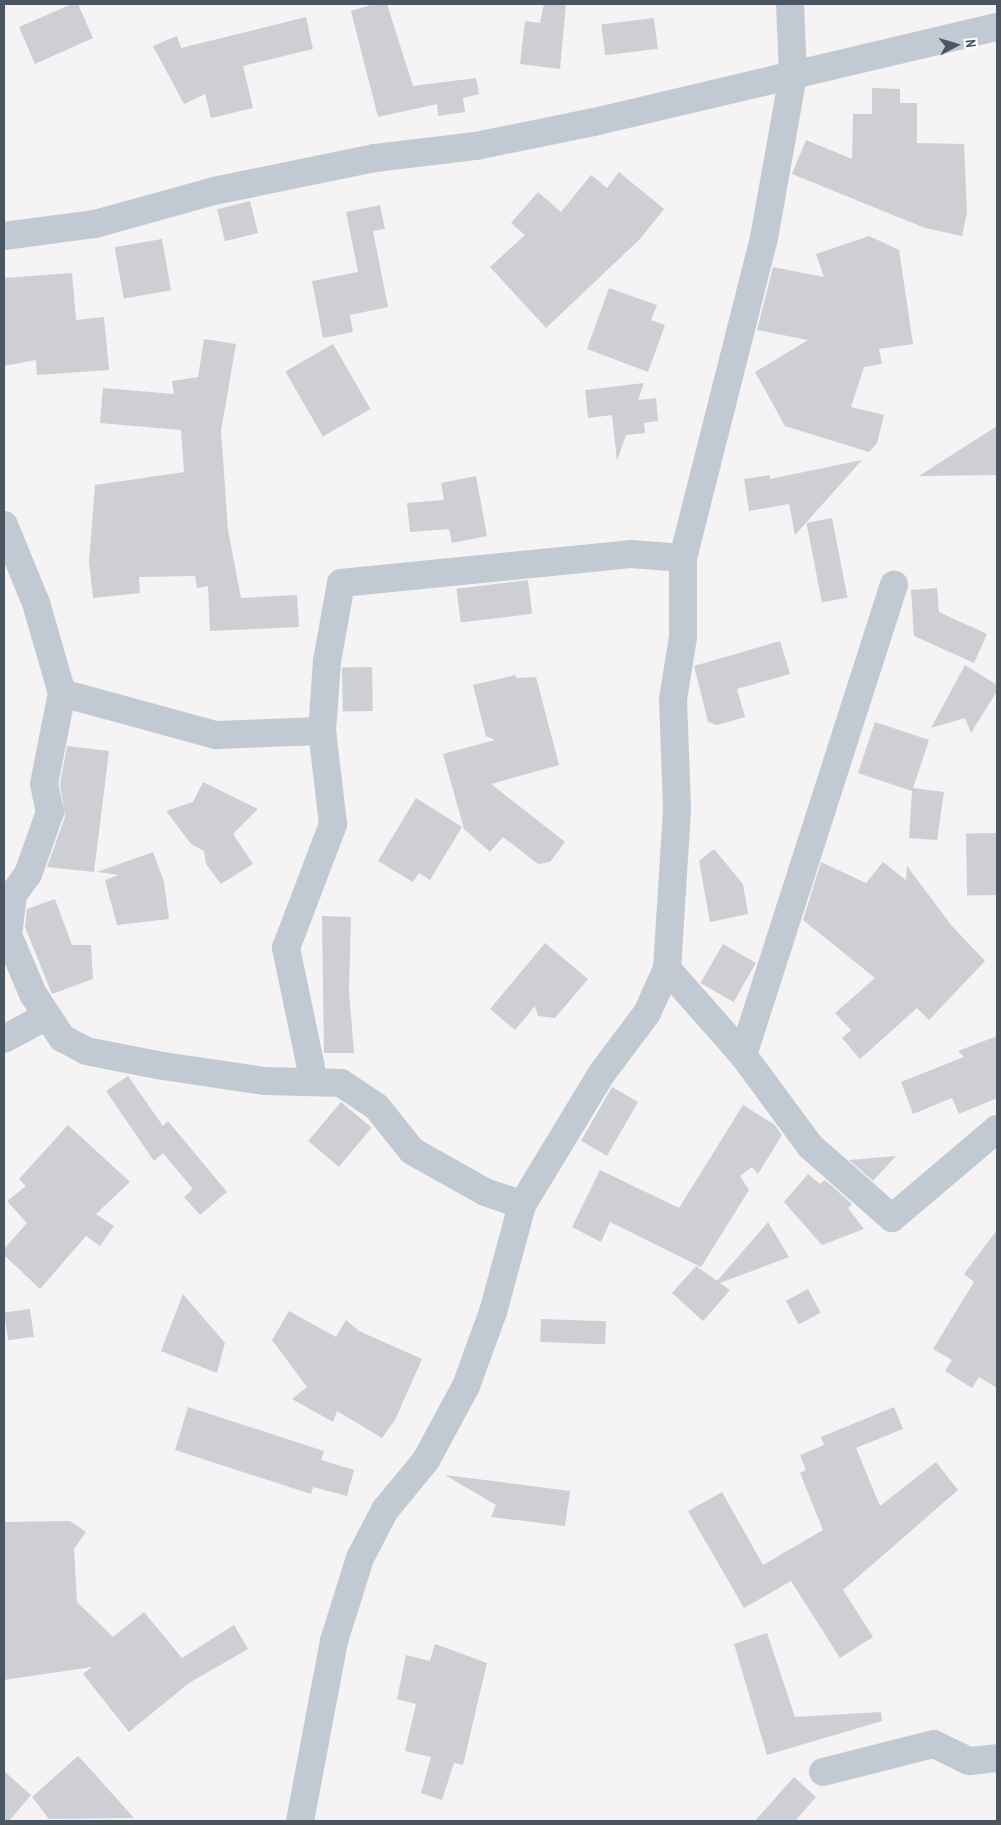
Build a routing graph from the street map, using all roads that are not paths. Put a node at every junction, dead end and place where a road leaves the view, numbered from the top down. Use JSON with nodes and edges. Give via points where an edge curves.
{"nodes":[{"id":1,"x":790,"y":4,"type":"edge"},
{"id":2,"x":997,"y":27,"type":"edge"},
{"id":3,"x":793,"y":75,"type":"junction"},
{"id":4,"x":4,"y":236,"type":"edge"},
{"id":5,"x":5,"y":533,"type":"edge"},
{"id":6,"x":683,"y":558,"type":"junction"},
{"id":7,"x":894,"y":585,"type":"dead end"},
{"id":8,"x":62,"y":693,"type":"junction"},
{"id":9,"x":322,"y":731,"type":"junction"},
{"id":10,"x":667,"y":969,"type":"junction"},
{"id":11,"x":47,"y":1016,"type":"junction"},
{"id":12,"x":4,"y":1038,"type":"edge"},
{"id":13,"x":743,"y":1056,"type":"junction"},
{"id":14,"x":314,"y":1082,"type":"junction"},
{"id":15,"x":997,"y":1129,"type":"edge"},
{"id":16,"x":522,"y":1205,"type":"junction"},
{"id":17,"x":997,"y":1758,"type":"edge"},
{"id":18,"x":823,"y":1772,"type":"dead end"},
{"id":19,"x":300,"y":1821,"type":"edge"}],
"edges":[{"from":1,"to":3,"type":"street"},
{"from":2,"to":3,"type":"street"},
{"from":3,"to":4,"type":"street","via":[[476,146],[375,158],[214,191],[95,224]]},
{"from":3,"to":6,"type":"street","via":[[764,238]]},
{"from":5,"to":8,"type":"street","via":[[36,603]]},
{"from":6,"to":9,"type":"street","via":[[631,554],[341,583],[327,661]]},
{"from":6,"to":10,"type":"street","via":[[683,637],[673,699],[677,808]]},
{"from":7,"to":13,"type":"street"},
{"from":8,"to":9,"type":"street","via":[[216,735]]},
{"from":8,"to":11,"type":"street","via":[[44,784],[50,812],[28,874],[13,895],[8,934]]},
{"from":9,"to":14,"type":"street","via":[[332,824],[286,948]]},
{"from":10,"to":13,"type":"street"},
{"from":10,"to":16,"type":"street","via":[[648,1013],[602,1073]]},
{"from":11,"to":12,"type":"street"},
{"from":11,"to":14,"type":"street","via":[[62,1038],[86,1051],[265,1081]]},
{"from":13,"to":15,"type":"street","via":[[810,1146],[892,1218]]},
{"from":14,"to":16,"type":"street","via":[[341,1083],[377,1108],[412,1151],[485,1192]]},
{"from":16,"to":19,"type":"street","via":[[493,1312],[466,1386],[426,1460],[385,1510],[360,1558],[334,1641]]},
{"from":17,"to":18,"type":"street","via":[[969,1761],[934,1744]]}]}
